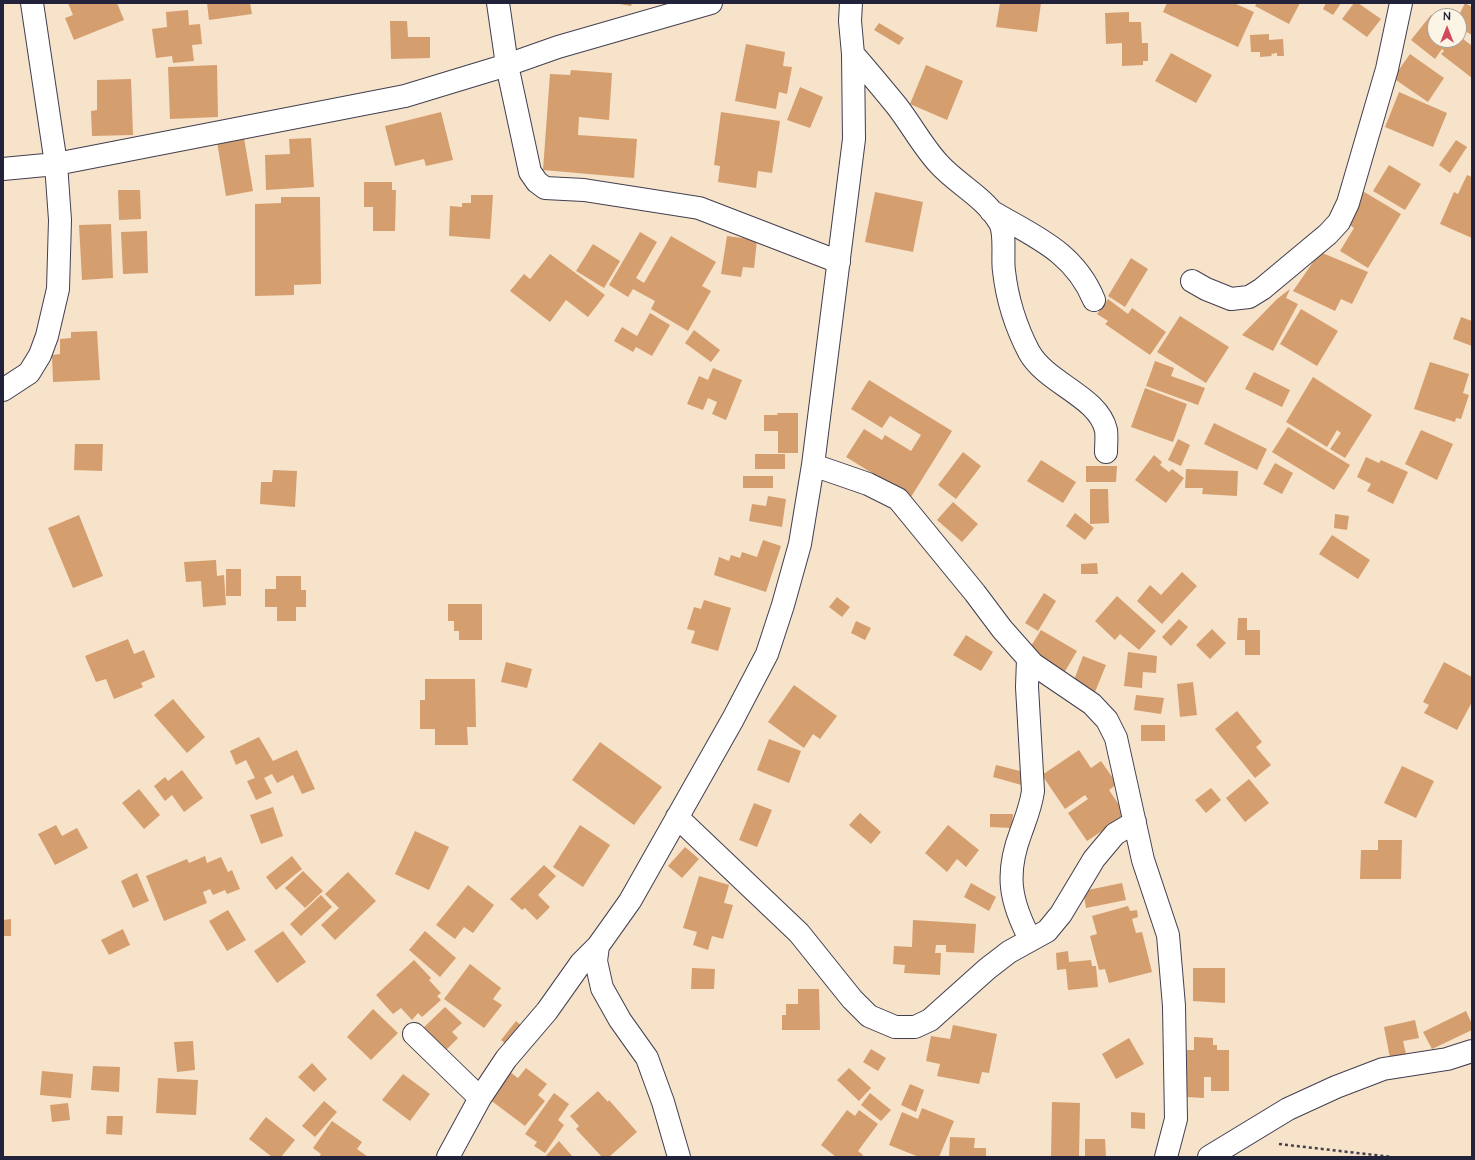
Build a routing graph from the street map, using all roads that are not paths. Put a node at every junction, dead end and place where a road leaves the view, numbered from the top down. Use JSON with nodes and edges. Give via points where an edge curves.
{"nodes":[{"id":1,"x":32,"y":3,"type":"edge"},
{"id":2,"x":498,"y":3,"type":"edge"},
{"id":3,"x":711,"y":3,"type":"edge"},
{"id":4,"x":851,"y":3,"type":"edge"},
{"id":5,"x":1400,"y":3,"type":"edge"},
{"id":6,"x":853,"y":54,"type":"junction"},
{"id":7,"x":507,"y":65,"type":"junction"},
{"id":8,"x":56,"y":164,"type":"junction"},
{"id":9,"x":3,"y":169,"type":"edge"},
{"id":10,"x":991,"y":211,"type":"junction"},
{"id":11,"x":839,"y":262,"type":"junction"},
{"id":12,"x":1192,"y":281,"type":"dead end"},
{"id":13,"x":1094,"y":300,"type":"dead end"},
{"id":14,"x":3,"y":390,"type":"edge"},
{"id":15,"x":1106,"y":452,"type":"dead end"},
{"id":16,"x":813,"y":465,"type":"junction"},
{"id":17,"x":1028,"y":659,"type":"junction"},
{"id":18,"x":677,"y":817,"type":"junction"},
{"id":19,"x":1135,"y":822,"type":"junction"},
{"id":20,"x":1030,"y":938,"type":"junction"},
{"id":21,"x":598,"y":946,"type":"junction"},
{"id":22,"x":414,"y":1034,"type":"dead end"},
{"id":23,"x":1472,"y":1051,"type":"edge"},
{"id":24,"x":480,"y":1098,"type":"junction"},
{"id":25,"x":448,"y":1157,"type":"edge"},
{"id":26,"x":679,"y":1157,"type":"edge"},
{"id":27,"x":1166,"y":1157,"type":"edge"},
{"id":28,"x":1209,"y":1157,"type":"edge"}],
"edges":[{"from":1,"to":8,"type":"street"},
{"from":2,"to":7,"type":"street"},
{"from":3,"to":7,"type":"street","via":[[558,47]]},
{"from":4,"to":6,"type":"street"},
{"from":5,"to":12,"type":"street","via":[[1387,69],[1348,203],[1339,222],[1328,234],[1249,297],[1232,299]]},
{"from":6,"to":10,"type":"street","via":[[896,105],[939,164]]},
{"from":6,"to":11,"type":"street","via":[[854,139]]},
{"from":7,"to":8,"type":"street","via":[[405,96]]},
{"from":7,"to":11,"type":"street","via":[[530,172],[545,188],[584,190],[699,208]]},
{"from":8,"to":9,"type":"street"},
{"from":8,"to":14,"type":"street","via":[[60,220],[58,288],[47,336],[40,355],[29,373]]},
{"from":10,"to":13,"type":"street","via":[[1058,251],[1077,269]]},
{"from":10,"to":15,"type":"street","via":[[1001,225],[1003,270],[1009,300],[1021,336],[1039,366],[1061,385],[1089,402],[1101,418],[1106,430]]},
{"from":11,"to":16,"type":"street"},
{"from":16,"to":17,"type":"street","via":[[868,484],[898,499]]},
{"from":16,"to":18,"type":"street","via":[[800,544],[784,605],[767,654]]},
{"from":17,"to":19,"type":"street","via":[[1092,704],[1107,720],[1116,738]]},
{"from":17,"to":20,"type":"street","via":[[1027,687],[1033,791],[1031,805],[1015,852],[1011,880],[1018,916]]},
{"from":18,"to":20,"type":"street","via":[[799,933],[852,999],[870,1016],[895,1028],[915,1028],[930,1020],[987,969]]},
{"from":18,"to":21,"type":"street","via":[[630,901]]},
{"from":19,"to":20,"type":"street","via":[[1115,834],[1094,859],[1061,914],[1047,930]]},
{"from":19,"to":27,"type":"street","via":[[1143,860],[1168,935],[1171,964],[1176,1118]]},
{"from":21,"to":24,"type":"street","via":[[581,963],[547,1011],[506,1059]]},
{"from":21,"to":26,"type":"street","via":[[596,961],[602,988],[620,1020],[647,1058]]},
{"from":22,"to":24,"type":"street"},
{"from":23,"to":28,"type":"street","via":[[1447,1059],[1383,1069],[1336,1087],[1288,1109]]},
{"from":24,"to":25,"type":"street"}]}
